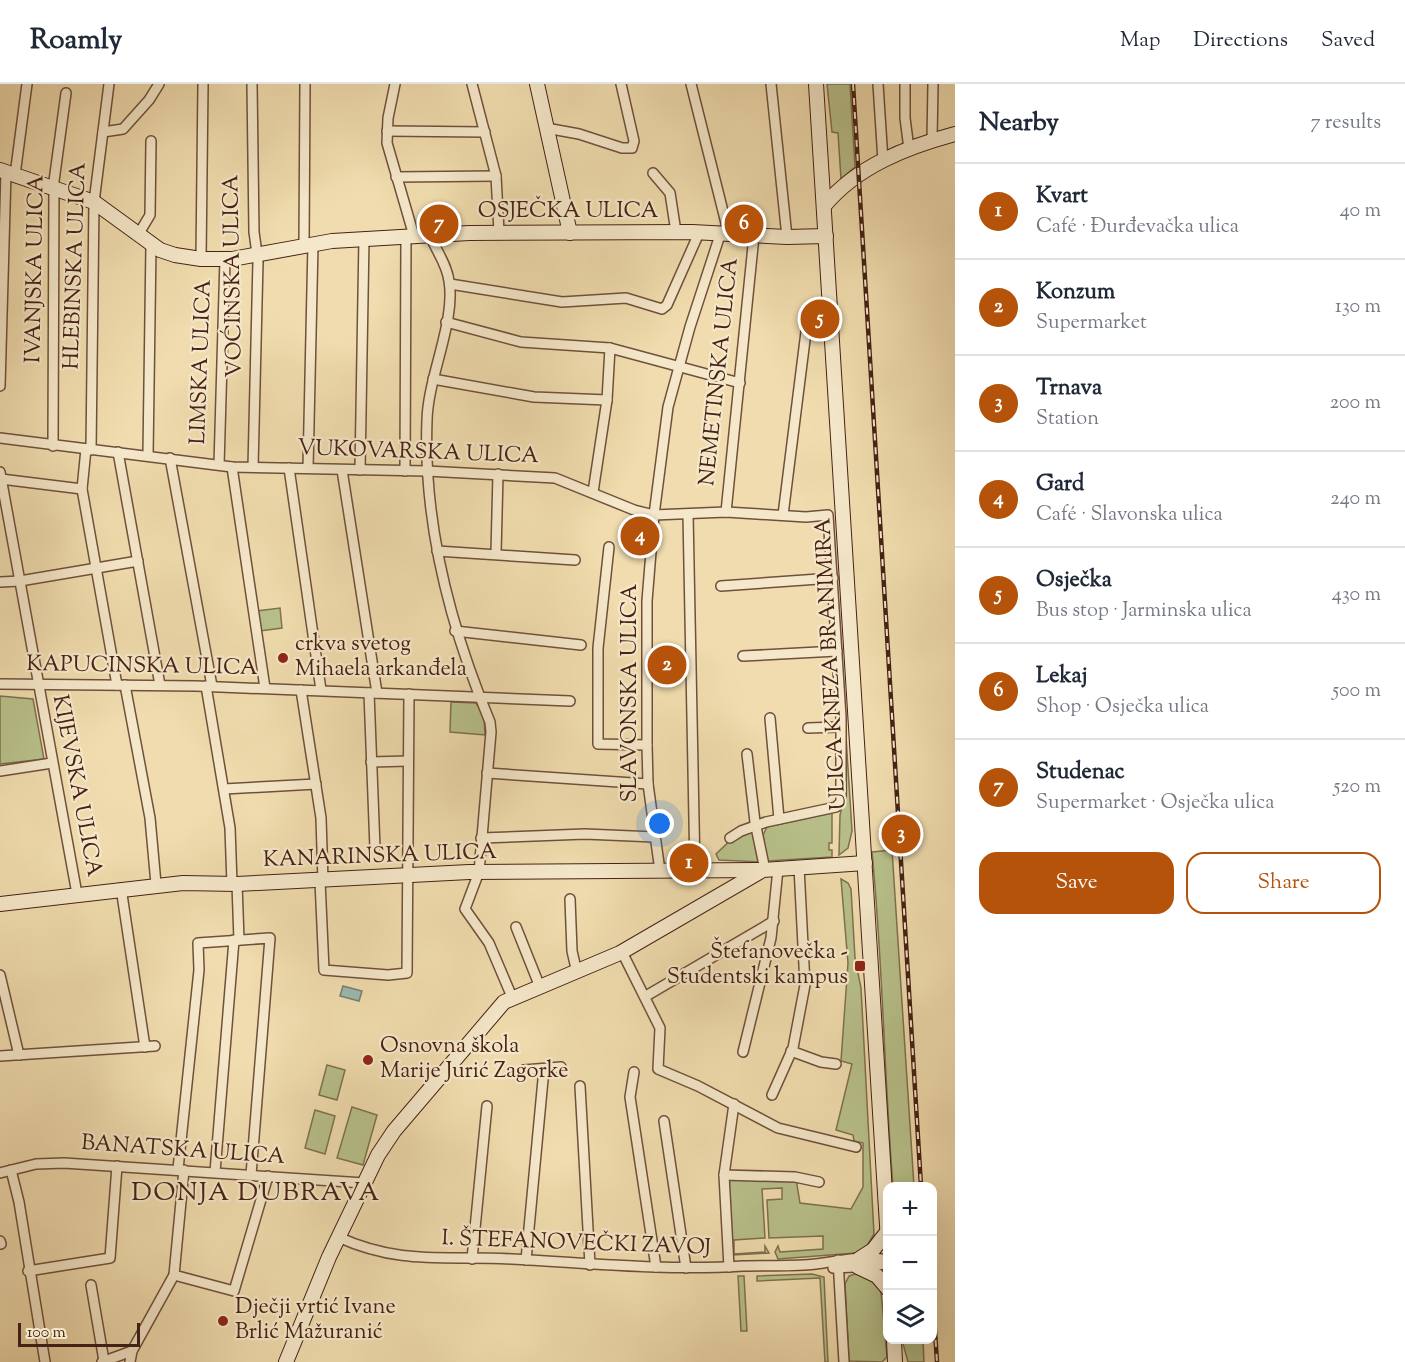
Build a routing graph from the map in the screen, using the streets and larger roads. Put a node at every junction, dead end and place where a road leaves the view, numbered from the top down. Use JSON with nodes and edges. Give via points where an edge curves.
{"nodes":[{"id":1,"x":27,"y":84,"type":"edge"},
{"id":2,"x":109,"y":84,"type":"edge"},
{"id":3,"x":159,"y":84,"type":"edge"},
{"id":4,"x":203,"y":84,"type":"edge"},
{"id":5,"x":252,"y":84,"type":"edge"},
{"id":6,"x":305,"y":84,"type":"edge"},
{"id":7,"x":395,"y":84,"type":"edge"},
{"id":8,"x":472,"y":84,"type":"edge"},
{"id":9,"x":537,"y":84,"type":"edge"},
{"id":10,"x":621,"y":84,"type":"edge"},
{"id":11,"x":691,"y":84,"type":"edge"},
{"id":12,"x":771,"y":84,"type":"edge"},
{"id":13,"x":816,"y":84,"type":"edge"},
{"id":14,"x":878,"y":84,"type":"edge"},
{"id":15,"x":905,"y":84,"type":"edge"},
{"id":16,"x":933,"y":84,"type":"edge"},
{"id":17,"x":66,"y":93,"type":"dead end"},
{"id":18,"x":546,"y":128,"type":"junction"},
{"id":19,"x":387,"y":131,"type":"junction"},
{"id":20,"x":102,"y":132,"type":"junction"},
{"id":21,"x":485,"y":132,"type":"junction"},
{"id":22,"x":955,"y":134,"type":"edge"},
{"id":23,"x":932,"y":140,"type":"junction"},
{"id":24,"x":151,"y":141,"type":"dead end"},
{"id":25,"x":909,"y":149,"type":"junction"},
{"id":26,"x":883,"y":160,"type":"junction"},
{"id":27,"x":7,"y":172,"type":"edge"},
{"id":28,"x":653,"y":173,"type":"dead end"},
{"id":29,"x":496,"y":176,"type":"junction"},
{"id":30,"x":396,"y":177,"type":"junction"},
{"id":31,"x":55,"y":189,"type":"junction"},
{"id":32,"x":94,"y":202,"type":"junction"},
{"id":33,"x":824,"y":206,"type":"junction"},
{"id":34,"x":500,"y":232,"type":"junction"},
{"id":35,"x":676,"y":232,"type":"junction"},
{"id":36,"x":570,"y":233,"type":"junction"},
{"id":37,"x":699,"y":233,"type":"junction"},
{"id":38,"x":138,"y":235,"type":"junction"},
{"id":39,"x":430,"y":235,"type":"junction"},
{"id":40,"x":725,"y":235,"type":"junction"},
{"id":41,"x":410,"y":236,"type":"junction"},
{"id":42,"x":754,"y":236,"type":"junction"},
{"id":43,"x":826,"y":236,"type":"junction"},
{"id":44,"x":787,"y":237,"type":"junction"},
{"id":45,"x":364,"y":238,"type":"junction"},
{"id":46,"x":309,"y":244,"type":"junction"},
{"id":47,"x":151,"y":245,"type":"junction"},
{"id":48,"x":257,"y":255,"type":"junction"},
{"id":49,"x":201,"y":259,"type":"junction"},
{"id":50,"x":225,"y":259,"type":"junction"},
{"id":51,"x":450,"y":285,"type":"junction"},
{"id":52,"x":808,"y":316,"type":"dead end"},
{"id":53,"x":446,"y":322,"type":"junction"},
{"id":54,"x":610,"y":348,"type":"junction"},
{"id":55,"x":678,"y":365,"type":"junction"},
{"id":56,"x":433,"y":379,"type":"junction"},
{"id":57,"x":740,"y":383,"type":"junction"},
{"id":58,"x":0,"y":386,"type":"edge"},
{"id":59,"x":607,"y":400,"type":"junction"},
{"id":60,"x":0,"y":438,"type":"edge"},
{"id":61,"x":53,"y":446,"type":"junction"},
{"id":62,"x":89,"y":449,"type":"junction"},
{"id":63,"x":118,"y":452,"type":"junction"},
{"id":64,"x":148,"y":455,"type":"junction"},
{"id":65,"x":170,"y":458,"type":"junction"},
{"id":66,"x":219,"y":465,"type":"junction"},
{"id":67,"x":232,"y":467,"type":"junction"},
{"id":68,"x":253,"y":467,"type":"junction"},
{"id":69,"x":289,"y":468,"type":"junction"},
{"id":70,"x":308,"y":468,"type":"junction"},
{"id":71,"x":342,"y":470,"type":"junction"},
{"id":72,"x":360,"y":470,"type":"junction"},
{"id":73,"x":405,"y":471,"type":"junction"},
{"id":74,"x":427,"y":471,"type":"junction"},
{"id":75,"x":498,"y":474,"type":"junction"},
{"id":76,"x":1,"y":476,"type":"edge"},
{"id":77,"x":82,"y":489,"type":"junction"},
{"id":78,"x":593,"y":492,"type":"junction"},
{"id":79,"x":726,"y":512,"type":"junction"},
{"id":80,"x":688,"y":514,"type":"junction"},
{"id":81,"x":654,"y":515,"type":"junction"},
{"id":82,"x":783,"y":515,"type":"junction"},
{"id":83,"x":828,"y":515,"type":"joint"},
{"id":84,"x":609,"y":547,"type":"dead end"},
{"id":85,"x":437,"y":551,"type":"junction"},
{"id":86,"x":496,"y":553,"type":"junction"},
{"id":87,"x":575,"y":560,"type":"dead end"},
{"id":88,"x":138,"y":561,"type":"junction"},
{"id":89,"x":97,"y":567,"type":"junction"},
{"id":90,"x":833,"y":578,"type":"junction"},
{"id":91,"x":20,"y":581,"type":"junction"},
{"id":92,"x":0,"y":582,"type":"edge"},
{"id":93,"x":721,"y":586,"type":"dead end"},
{"id":94,"x":455,"y":631,"type":"junction"},
{"id":95,"x":581,"y":645,"type":"dead end"},
{"id":96,"x":837,"y":651,"type":"junction"},
{"id":97,"x":743,"y":656,"type":"dead end"},
{"id":98,"x":0,"y":684,"type":"edge"},
{"id":99,"x":37,"y":684,"type":"junction"},
{"id":100,"x":121,"y":685,"type":"junction"},
{"id":101,"x":160,"y":685,"type":"junction"},
{"id":102,"x":209,"y":686,"type":"junction"},
{"id":103,"x":265,"y":688,"type":"junction"},
{"id":104,"x":301,"y":690,"type":"junction"},
{"id":105,"x":321,"y":690,"type":"junction"},
{"id":106,"x":373,"y":693,"type":"junction"},
{"id":107,"x":409,"y":694,"type":"junction"},
{"id":108,"x":480,"y":697,"type":"junction"},
{"id":109,"x":570,"y":701,"type":"dead end"},
{"id":110,"x":770,"y":718,"type":"dead end"},
{"id":111,"x":808,"y":728,"type":"dead end"},
{"id":112,"x":839,"y":728,"type":"junction"},
{"id":113,"x":647,"y":745,"type":"junction"},
{"id":114,"x":747,"y":754,"type":"dead end"},
{"id":115,"x":408,"y":761,"type":"junction"},
{"id":116,"x":371,"y":762,"type":"junction"},
{"id":117,"x":52,"y":763,"type":"junction"},
{"id":118,"x":0,"y":771,"type":"edge"},
{"id":119,"x":487,"y":773,"type":"junction"},
{"id":120,"x":316,"y":784,"type":"junction"},
{"id":121,"x":648,"y":784,"type":"junction"},
{"id":122,"x":224,"y":789,"type":"junction"},
{"id":123,"x":779,"y":819,"type":"junction"},
{"id":124,"x":756,"y":825,"type":"junction"},
{"id":125,"x":655,"y":837,"type":"junction"},
{"id":126,"x":481,"y":838,"type":"junction"},
{"id":127,"x":730,"y":838,"type":"dead end"},
{"id":128,"x":375,"y":848,"type":"dead end"},
{"id":129,"x":865,"y":863,"type":"junction"},
{"id":130,"x":799,"y":867,"type":"junction"},
{"id":131,"x":769,"y":869,"type":"junction"},
{"id":132,"x":660,"y":871,"type":"junction"},
{"id":133,"x":702,"y":871,"type":"junction"},
{"id":134,"x":478,"y":872,"type":"junction"},
{"id":135,"x":408,"y":876,"type":"junction"},
{"id":136,"x":321,"y":881,"type":"junction"},
{"id":137,"x":156,"y":884,"type":"junction"},
{"id":138,"x":234,"y":884,"type":"junction"},
{"id":139,"x":122,"y":888,"type":"junction"},
{"id":140,"x":77,"y":894,"type":"junction"},
{"id":141,"x":713,"y":897,"type":"junction"},
{"id":142,"x":570,"y":899,"type":"dead end"},
{"id":143,"x":0,"y":904,"type":"edge"},
{"id":144,"x":774,"y":921,"type":"junction"},
{"id":145,"x":516,"y":927,"type":"dead end"},
{"id":146,"x":237,"y":940,"type":"junction"},
{"id":147,"x":622,"y":952,"type":"junction"},
{"id":148,"x":577,"y":973,"type":"junction"},
{"id":149,"x":0,"y":975,"type":"edge"},
{"id":150,"x":540,"y":987,"type":"junction"},
{"id":151,"x":646,"y":996,"type":"junction"},
{"id":152,"x":512,"y":997,"type":"junction"},
{"id":153,"x":791,"y":1051,"type":"junction"},
{"id":154,"x":743,"y":1052,"type":"dead end"},
{"id":155,"x":19,"y":1054,"type":"junction"},
{"id":156,"x":0,"y":1056,"type":"edge"},
{"id":157,"x":836,"y":1064,"type":"dead end"},
{"id":158,"x":561,"y":1067,"type":"dead end"},
{"id":159,"x":544,"y":1069,"type":"junction"},
{"id":160,"x":524,"y":1070,"type":"dead end"},
{"id":161,"x":634,"y":1072,"type":"dead end"},
{"id":162,"x":580,"y":1086,"type":"dead end"},
{"id":163,"x":772,"y":1095,"type":"dead end"},
{"id":164,"x":734,"y":1104,"type":"junction"},
{"id":165,"x":488,"y":1106,"type":"dead end"},
{"id":166,"x":664,"y":1121,"type":"dead end"},
{"id":167,"x":856,"y":1147,"type":"dead end"},
{"id":168,"x":117,"y":1166,"type":"junction"},
{"id":169,"x":181,"y":1169,"type":"junction"},
{"id":170,"x":11,"y":1170,"type":"junction"},
{"id":171,"x":215,"y":1172,"type":"junction"},
{"id":172,"x":0,"y":1173,"type":"edge"},
{"id":173,"x":251,"y":1174,"type":"junction"},
{"id":174,"x":724,"y":1175,"type":"junction"},
{"id":175,"x":268,"y":1176,"type":"junction"},
{"id":176,"x":819,"y":1182,"type":"dead end"},
{"id":177,"x":884,"y":1182,"type":"edge"},
{"id":178,"x":364,"y":1183,"type":"junction"},
{"id":179,"x":884,"y":1236,"type":"edge"},
{"id":180,"x":338,"y":1237,"type":"junction"},
{"id":181,"x":472,"y":1258,"type":"junction"},
{"id":182,"x":526,"y":1260,"type":"junction"},
{"id":183,"x":883,"y":1262,"type":"edge"},
{"id":184,"x":838,"y":1264,"type":"junction"},
{"id":185,"x":590,"y":1265,"type":"junction"},
{"id":186,"x":819,"y":1265,"type":"junction"},
{"id":187,"x":857,"y":1265,"type":"junction"},
{"id":188,"x":656,"y":1267,"type":"junction"},
{"id":189,"x":729,"y":1267,"type":"junction"},
{"id":190,"x":686,"y":1268,"type":"junction"},
{"id":191,"x":28,"y":1271,"type":"junction"},
{"id":192,"x":174,"y":1275,"type":"junction"},
{"id":193,"x":883,"y":1282,"type":"edge"},
{"id":194,"x":91,"y":1285,"type":"dead end"},
{"id":195,"x":840,"y":1289,"type":"junction"},
{"id":196,"x":894,"y":1344,"type":"edge"},
{"id":197,"x":132,"y":1351,"type":"junction"},
{"id":198,"x":45,"y":1362,"type":"edge"},
{"id":199,"x":103,"y":1362,"type":"edge"},
{"id":200,"x":130,"y":1362,"type":"edge"},
{"id":201,"x":286,"y":1362,"type":"edge"},
{"id":202,"x":844,"y":1362,"type":"edge"},
{"id":203,"x":895,"y":1362,"type":"edge"}],
"edges":[{"from":1,"to":27,"type":"street"},
{"from":2,"to":20,"type":"street","name":"HLEBINSKA ULICA"},
{"from":3,"to":20,"type":"street","via":[[123,129]]},
{"from":4,"to":49,"type":"street"},
{"from":5,"to":48,"type":"street","name":"VOĆINSKA ULICA"},
{"from":6,"to":46,"type":"street"},
{"from":7,"to":19,"type":"street"},
{"from":8,"to":21,"type":"street"},
{"from":9,"to":18,"type":"street"},
{"from":10,"to":18,"type":"street","via":[[634,141],[632,148]]},
{"from":11,"to":40,"type":"street"},
{"from":12,"to":44,"type":"street"},
{"from":13,"to":33,"type":"street","name":"ULICA KNEZA BRANIMIRA"},
{"from":14,"to":26,"type":"street"},
{"from":15,"to":25,"type":"street"},
{"from":16,"to":23,"type":"street"},
{"from":17,"to":31,"type":"street","name":"IVANJSKA ULICA"},
{"from":18,"to":36,"type":"street"},
{"from":19,"to":21,"type":"street"},
{"from":19,"to":30,"type":"street"},
{"from":20,"to":32,"type":"street","name":"HLEBINSKA ULICA"},
{"from":21,"to":29,"type":"street"},
{"from":22,"to":23,"type":"street"},
{"from":23,"to":25,"type":"street"},
{"from":24,"to":38,"type":"street","via":[[150,215]]},
{"from":25,"to":26,"type":"street"},
{"from":26,"to":33,"type":"street","via":[[847,183]]},
{"from":27,"to":31,"type":"street","name":"OSJEČKA ULICA"},
{"from":27,"to":58,"type":"street"},
{"from":28,"to":35,"type":"street","via":[[670,193]]},
{"from":29,"to":30,"type":"street"},
{"from":29,"to":34,"type":"street"},
{"from":30,"to":41,"type":"street"},
{"from":31,"to":32,"type":"street","name":"OSJEČKA ULICA"},
{"from":31,"to":61,"type":"street","name":"IVANJSKA ULICA"},
{"from":32,"to":38,"type":"street","name":"OSJEČKA ULICA"},
{"from":32,"to":62,"type":"street","name":"HLEBINSKA ULICA"},
{"from":33,"to":43,"type":"street","name":"ULICA KNEZA BRANIMIRA"},
{"from":34,"to":36,"type":"street","name":"OSJEČKA ULICA"},
{"from":34,"to":39,"type":"street","name":"OSJEČKA ULICA"},
{"from":35,"to":36,"type":"street","name":"OSJEČKA ULICA"},
{"from":35,"to":37,"type":"street","name":"OSJEČKA ULICA"},
{"from":37,"to":40,"type":"street","name":"OSJEČKA ULICA"},
{"from":37,"to":51,"type":"street","via":[[662,309],[626,298],[562,302]]},
{"from":38,"to":47,"type":"street","name":"OSJEČKA ULICA"},
{"from":39,"to":41,"type":"street","name":"OSJEČKA ULICA"},
{"from":39,"to":51,"type":"street"},
{"from":40,"to":42,"type":"street","name":"OSJEČKA ULICA"},
{"from":40,"to":55,"type":"street","name":"SLAVONSKA ULICA"},
{"from":41,"to":45,"type":"street","name":"OSJEČKA ULICA"},
{"from":41,"to":73,"type":"street"},
{"from":42,"to":44,"type":"street","name":"OSJEČKA ULICA"},
{"from":42,"to":57,"type":"street","name":"NEMETINSKA ULICA"},
{"from":43,"to":44,"type":"street","name":"OSJEČKA ULICA"},
{"from":43,"to":129,"type":"street","name":"ULICA KNEZA BRANIMIRA"},
{"from":45,"to":46,"type":"street","name":"OSJEČKA ULICA"},
{"from":45,"to":72,"type":"street"},
{"from":46,"to":48,"type":"street","name":"OSJEČKA ULICA"},
{"from":46,"to":70,"type":"street"},
{"from":47,"to":49,"type":"street","name":"OSJEČKA ULICA","via":[[171,254]]},
{"from":47,"to":64,"type":"street"},
{"from":48,"to":50,"type":"street","name":"OSJEČKA ULICA"},
{"from":48,"to":68,"type":"street","name":"VOĆINSKA ULICA"},
{"from":49,"to":50,"type":"street","name":"OSJEČKA ULICA"},
{"from":50,"to":66,"type":"street","name":"LIMSKA ULICA"},
{"from":51,"to":53,"type":"street"},
{"from":52,"to":82,"type":"street"},
{"from":53,"to":54,"type":"street","via":[[521,342]]},
{"from":53,"to":56,"type":"street"},
{"from":54,"to":55,"type":"street"},
{"from":54,"to":59,"type":"street"},
{"from":55,"to":57,"type":"street"},
{"from":55,"to":81,"type":"street","name":"SLAVONSKA ULICA","via":[[668,407]]},
{"from":56,"to":59,"type":"street","via":[[534,397]]},
{"from":56,"to":74,"type":"street","via":[[428,407]]},
{"from":57,"to":79,"type":"street","name":"NEMETINSKA ULICA"},
{"from":59,"to":78,"type":"street"},
{"from":60,"to":61,"type":"street","name":"VUKOVARSKA ULICA"},
{"from":61,"to":62,"type":"street","name":"VUKOVARSKA ULICA"},
{"from":62,"to":63,"type":"street","name":"VUKOVARSKA ULICA"},
{"from":62,"to":77,"type":"street","name":"HLEBINSKA ULICA"},
{"from":63,"to":64,"type":"street","name":"VUKOVARSKA ULICA"},
{"from":63,"to":88,"type":"street"},
{"from":64,"to":65,"type":"street","name":"VUKOVARSKA ULICA"},
{"from":65,"to":66,"type":"street","name":"VUKOVARSKA ULICA"},
{"from":65,"to":102,"type":"street"},
{"from":66,"to":67,"type":"street","name":"VUKOVARSKA ULICA"},
{"from":67,"to":68,"type":"street","name":"VUKOVARSKA ULICA"},
{"from":67,"to":103,"type":"street","name":"LIMSKA ULICA"},
{"from":68,"to":69,"type":"street","name":"VUKOVARSKA ULICA"},
{"from":69,"to":70,"type":"street","name":"VUKOVARSKA ULICA"},
{"from":69,"to":105,"type":"street"},
{"from":70,"to":71,"type":"street","name":"VUKOVARSKA ULICA"},
{"from":71,"to":72,"type":"street","name":"VUKOVARSKA ULICA"},
{"from":71,"to":106,"type":"street"},
{"from":72,"to":73,"type":"street","name":"VUKOVARSKA ULICA"},
{"from":73,"to":74,"type":"street","name":"VUKOVARSKA ULICA"},
{"from":74,"to":75,"type":"street","name":"VUKOVARSKA ULICA"},
{"from":74,"to":85,"type":"street"},
{"from":75,"to":78,"type":"street","name":"VUKOVARSKA ULICA","via":[[555,478]]},
{"from":75,"to":86,"type":"street"},
{"from":76,"to":77,"type":"street"},
{"from":76,"to":91,"type":"street","name":"KIJEVSKA ULICA"},
{"from":77,"to":89,"type":"street","name":"HLEBINSKA ULICA"},
{"from":78,"to":81,"type":"street","name":"VUKOVARSKA ULICA"},
{"from":79,"to":80,"type":"street","name":"VUKOVARSKA ULICA"},
{"from":79,"to":82,"type":"street","name":"VUKOVARSKA ULICA"},
{"from":80,"to":81,"type":"street","name":"VUKOVARSKA ULICA"},
{"from":80,"to":133,"type":"street"},
{"from":81,"to":113,"type":"street","name":"SLAVONSKA ULICA","via":[[646,613]]},
{"from":82,"to":83,"type":"street","name":"VUKOVARSKA ULICA"},
{"from":83,"to":90,"type":"street","name":"ULICA KNEZA BRANIMIRA"},
{"from":84,"to":113,"type":"street","via":[[598,648],[598,744]]},
{"from":85,"to":86,"type":"street"},
{"from":85,"to":94,"type":"street"},
{"from":86,"to":87,"type":"street"},
{"from":88,"to":89,"type":"street"},
{"from":88,"to":101,"type":"street"},
{"from":89,"to":91,"type":"street"},
{"from":89,"to":100,"type":"street","name":"HLEBINSKA ULICA"},
{"from":90,"to":93,"type":"street"},
{"from":90,"to":96,"type":"street","name":"ULICA KNEZA BRANIMIRA"},
{"from":91,"to":92,"type":"street"},
{"from":91,"to":99,"type":"street","name":"KIJEVSKA ULICA"},
{"from":94,"to":95,"type":"street"},
{"from":94,"to":108,"type":"street"},
{"from":96,"to":97,"type":"street"},
{"from":96,"to":112,"type":"street","name":"ULICA KNEZA BRANIMIRA"},
{"from":98,"to":99,"type":"street","name":"KAPUCINSKA ULICA"},
{"from":99,"to":100,"type":"street","name":"KAPUCINSKA ULICA"},
{"from":99,"to":117,"type":"street","name":"KIJEVSKA ULICA"},
{"from":100,"to":101,"type":"street","name":"KAPUCINSKA ULICA"},
{"from":100,"to":137,"type":"street","name":"HLEBINSKA ULICA","via":[[150,818]]},
{"from":101,"to":102,"type":"street","name":"KAPUCINSKA ULICA"},
{"from":102,"to":103,"type":"street","name":"KAPUCINSKA ULICA"},
{"from":102,"to":122,"type":"street"},
{"from":103,"to":104,"type":"street","name":"KAPUCINSKA ULICA"},
{"from":104,"to":105,"type":"street","name":"KAPUCINSKA ULICA"},
{"from":104,"to":120,"type":"street"},
{"from":105,"to":106,"type":"street","name":"KAPUCINSKA ULICA"},
{"from":106,"to":107,"type":"street","name":"KAPUCINSKA ULICA"},
{"from":106,"to":116,"type":"street"},
{"from":107,"to":108,"type":"street","name":"KAPUCINSKA ULICA"},
{"from":107,"to":115,"type":"street"},
{"from":108,"to":109,"type":"street","name":"KAPUCINSKA ULICA"},
{"from":108,"to":119,"type":"street","via":[[490,722]]},
{"from":110,"to":123,"type":"street"},
{"from":111,"to":112,"type":"street"},
{"from":112,"to":123,"type":"street","name":"ULICA KNEZA BRANIMIRA","via":[[840,804]]},
{"from":113,"to":121,"type":"street","name":"SLAVONSKA ULICA"},
{"from":114,"to":124,"type":"street"},
{"from":115,"to":116,"type":"street"},
{"from":115,"to":135,"type":"street"},
{"from":116,"to":128,"type":"street"},
{"from":117,"to":118,"type":"street"},
{"from":117,"to":140,"type":"street","name":"KIJEVSKA ULICA"},
{"from":119,"to":121,"type":"street"},
{"from":119,"to":126,"type":"street"},
{"from":120,"to":122,"type":"street"},
{"from":120,"to":136,"type":"street","via":[[321,818]]},
{"from":121,"to":125,"type":"street","name":"SLAVONSKA ULICA"},
{"from":122,"to":138,"type":"street"},
{"from":123,"to":124,"type":"street"},
{"from":124,"to":127,"type":"street"},
{"from":124,"to":131,"type":"street"},
{"from":125,"to":126,"type":"street","via":[[585,834]]},
{"from":125,"to":132,"type":"street","name":"SLAVONSKA ULICA"},
{"from":126,"to":134,"type":"street"},
{"from":129,"to":130,"type":"street","name":"KANARINSKA ULICA"},
{"from":129,"to":177,"type":"street","name":"ULICA KNEZA BRANIMIRA"},
{"from":130,"to":131,"type":"street","name":"KANARINSKA ULICA"},
{"from":130,"to":153,"type":"street","via":[[806,969]]},
{"from":131,"to":133,"type":"street","name":"KANARINSKA ULICA"},
{"from":131,"to":141,"type":"street"},
{"from":131,"to":144,"type":"street"},
{"from":132,"to":133,"type":"street","name":"KANARINSKA ULICA"},
{"from":132,"to":134,"type":"street","name":"KANARINSKA ULICA"},
{"from":133,"to":141,"type":"street","via":[[714,875],[717,883]]},
{"from":134,"to":135,"type":"street","name":"KANARINSKA ULICA"},
{"from":134,"to":152,"type":"street","via":[[466,912],[489,943]]},
{"from":135,"to":136,"type":"street","name":"KANARINSKA ULICA"},
{"from":135,"to":136,"type":"street","via":[[407,972],[388,975],[324,970]]},
{"from":136,"to":138,"type":"street","name":"KANARINSKA ULICA"},
{"from":137,"to":138,"type":"street","name":"KANARINSKA ULICA"},
{"from":137,"to":139,"type":"street","name":"KANARINSKA ULICA"},
{"from":138,"to":146,"type":"street"},
{"from":139,"to":140,"type":"street","name":"KANARINSKA ULICA"},
{"from":139,"to":155,"type":"street","via":[[150,1046]]},
{"from":140,"to":143,"type":"street","name":"KANARINSKA ULICA"},
{"from":141,"to":147,"type":"street"},
{"from":142,"to":148,"type":"street"},
{"from":144,"to":151,"type":"street"},
{"from":144,"to":154,"type":"street"},
{"from":145,"to":150,"type":"street"},
{"from":146,"to":169,"type":"street","via":[[198,943]]},
{"from":146,"to":171,"type":"street"},
{"from":146,"to":173,"type":"street","via":[[270,938]]},
{"from":147,"to":148,"type":"street"},
{"from":147,"to":151,"type":"street"},
{"from":148,"to":150,"type":"street"},
{"from":149,"to":155,"type":"street"},
{"from":150,"to":152,"type":"street"},
{"from":151,"to":164,"type":"street","via":[[660,1028],[658,1069]]},
{"from":152,"to":178,"type":"street","via":[[394,1131]]},
{"from":153,"to":157,"type":"street"},
{"from":153,"to":163,"type":"street"},
{"from":155,"to":156,"type":"street"},
{"from":158,"to":159,"type":"street"},
{"from":159,"to":160,"type":"street"},
{"from":159,"to":182,"type":"street"},
{"from":161,"to":188,"type":"street","via":[[630,1104]]},
{"from":162,"to":185,"type":"street"},
{"from":164,"to":167,"type":"street","via":[[778,1128]]},
{"from":164,"to":174,"type":"street"},
{"from":165,"to":181,"type":"street"},
{"from":166,"to":190,"type":"street"},
{"from":168,"to":169,"type":"street","name":"BANATSKA ULICA"},
{"from":168,"to":170,"type":"street","name":"BANATSKA ULICA","via":[[48,1163]]},
{"from":168,"to":191,"type":"street","via":[[110,1258]]},
{"from":169,"to":171,"type":"street","name":"BANATSKA ULICA"},
{"from":169,"to":192,"type":"street"},
{"from":170,"to":172,"type":"street","name":"BANATSKA ULICA"},
{"from":170,"to":191,"type":"street"},
{"from":171,"to":173,"type":"street","name":"BANATSKA ULICA"},
{"from":173,"to":175,"type":"street","name":"BANATSKA ULICA"},
{"from":174,"to":176,"type":"street","via":[[795,1177]]},
{"from":174,"to":189,"type":"street"},
{"from":175,"to":178,"type":"street","name":"BANATSKA ULICA"},
{"from":175,"to":192,"type":"street","via":[[234,1292]]},
{"from":178,"to":180,"type":"street"},
{"from":179,"to":187,"type":"street"},
{"from":180,"to":181,"type":"street","name":"I. ŠTEFANOVEČKI ZAVOJ","via":[[403,1257]]},
{"from":180,"to":201,"type":"street"},
{"from":181,"to":182,"type":"street","name":"I. ŠTEFANOVEČKI ZAVOJ"},
{"from":182,"to":185,"type":"street","name":"I. ŠTEFANOVEČKI ZAVOJ"},
{"from":183,"to":187,"type":"street","name":"I. ŠTEFANOVEČKI ZAVOJ"},
{"from":184,"to":186,"type":"street","name":"I. ŠTEFANOVEČKI ZAVOJ"},
{"from":184,"to":187,"type":"street","name":"I. ŠTEFANOVEČKI ZAVOJ"},
{"from":184,"to":195,"type":"street"},
{"from":185,"to":188,"type":"street","name":"I. ŠTEFANOVEČKI ZAVOJ"},
{"from":186,"to":189,"type":"street","name":"I. ŠTEFANOVEČKI ZAVOJ"},
{"from":186,"to":195,"type":"street","via":[[833,1275]]},
{"from":187,"to":193,"type":"street"},
{"from":187,"to":195,"type":"street"},
{"from":188,"to":190,"type":"street","name":"I. ŠTEFANOVEČKI ZAVOJ"},
{"from":189,"to":190,"type":"street","name":"I. ŠTEFANOVEČKI ZAVOJ"},
{"from":191,"to":198,"type":"street"},
{"from":192,"to":197,"type":"street"},
{"from":194,"to":199,"type":"street"},
{"from":195,"to":202,"type":"street"},
{"from":196,"to":203,"type":"street"},
{"from":197,"to":199,"type":"street"},
{"from":197,"to":200,"type":"street"}]}
